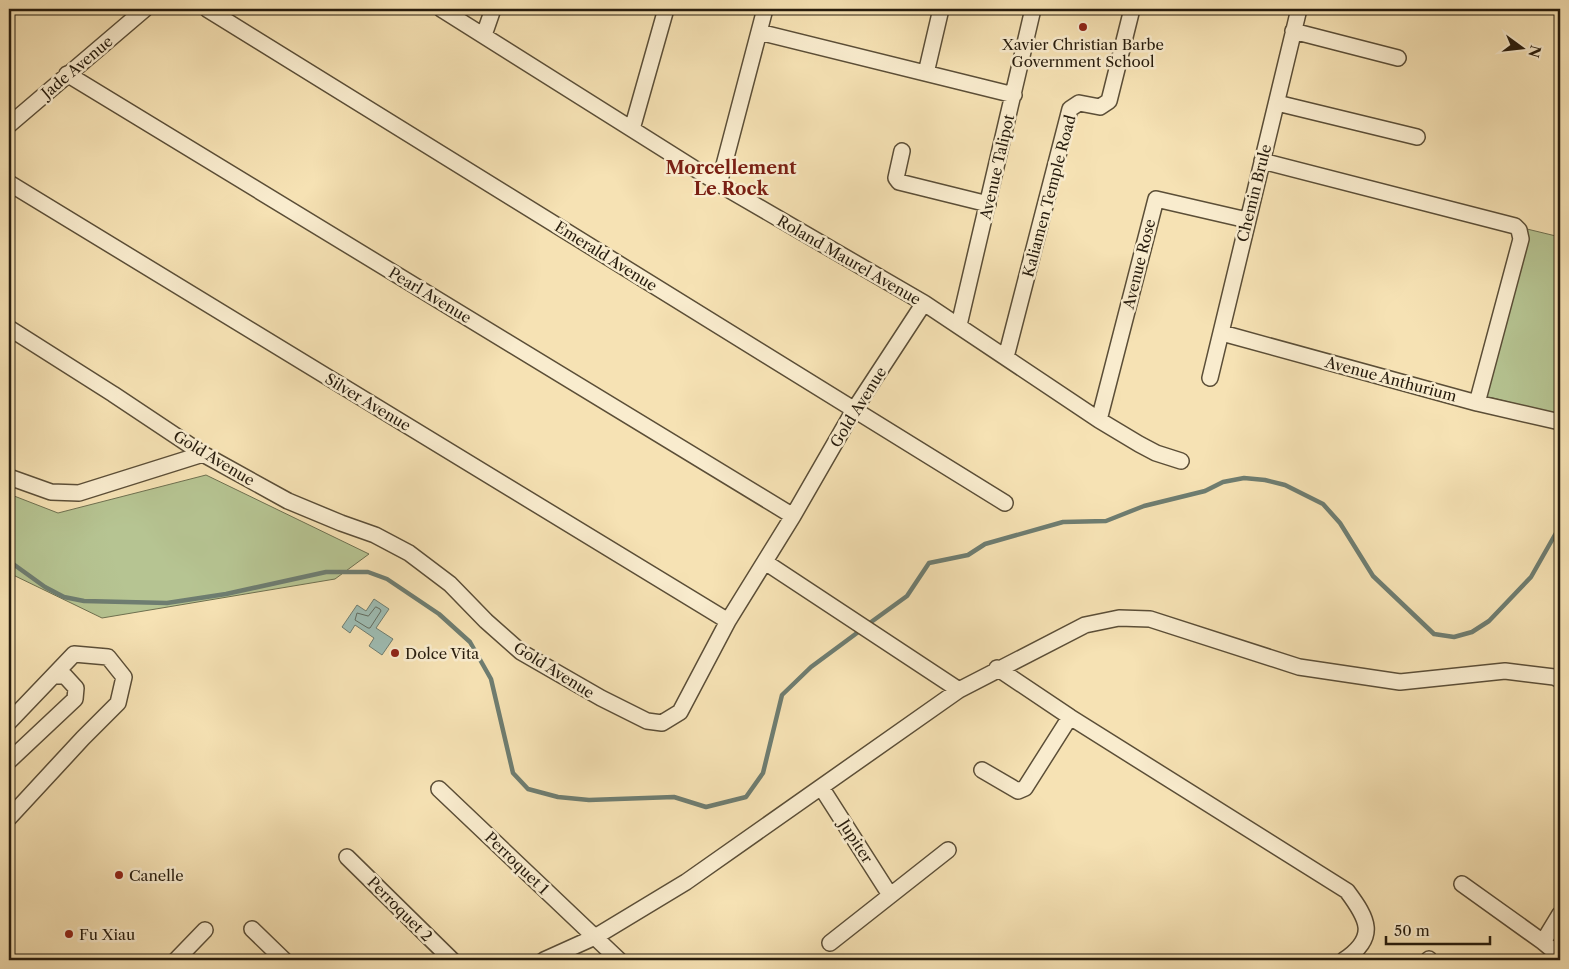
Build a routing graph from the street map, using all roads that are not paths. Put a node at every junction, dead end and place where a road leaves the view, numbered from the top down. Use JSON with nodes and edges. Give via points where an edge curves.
{"nodes":[{"id":1,"x":145,"y":9,"type":"edge"},
{"id":2,"x":207,"y":9,"type":"edge"},
{"id":3,"x":441,"y":9,"type":"edge"},
{"id":4,"x":492,"y":9,"type":"edge"},
{"id":5,"x":666,"y":9,"type":"edge"},
{"id":6,"x":765,"y":9,"type":"edge"},
{"id":7,"x":941,"y":9,"type":"edge"},
{"id":8,"x":1033,"y":9,"type":"edge"},
{"id":9,"x":1132,"y":9,"type":"edge"},
{"id":10,"x":1299,"y":9,"type":"edge"},
{"id":11,"x":1293,"y":31,"type":"junction"},
{"id":12,"x":759,"y":32,"type":"junction"},
{"id":13,"x":484,"y":35,"type":"junction"},
{"id":14,"x":1398,"y":58,"type":"dead end"},
{"id":15,"x":926,"y":73,"type":"junction"},
{"id":16,"x":67,"y":74,"type":"junction"},
{"id":17,"x":1014,"y":95,"type":"junction"},
{"id":18,"x":1277,"y":103,"type":"junction"},
{"id":19,"x":9,"y":125,"type":"edge"},
{"id":20,"x":632,"y":129,"type":"junction"},
{"id":21,"x":1416,"y":137,"type":"dead end"},
{"id":22,"x":902,"y":150,"type":"dead end"},
{"id":23,"x":1262,"y":161,"type":"junction"},
{"id":24,"x":9,"y":183,"type":"edge"},
{"id":25,"x":719,"y":184,"type":"junction"},
{"id":26,"x":988,"y":204,"type":"junction"},
{"id":27,"x":1247,"y":220,"type":"junction"},
{"id":28,"x":924,"y":303,"type":"junction"},
{"id":29,"x":959,"y":325,"type":"junction"},
{"id":30,"x":9,"y":328,"type":"edge"},
{"id":31,"x":1222,"y":333,"type":"junction"},
{"id":32,"x":1006,"y":357,"type":"junction"},
{"id":33,"x":1210,"y":378,"type":"dead end"},
{"id":34,"x":1477,"y":403,"type":"junction"},
{"id":35,"x":854,"y":410,"type":"junction"},
{"id":36,"x":1099,"y":420,"type":"junction"},
{"id":37,"x":1560,"y":422,"type":"edge"},
{"id":38,"x":203,"y":454,"type":"junction"},
{"id":39,"x":1181,"y":462,"type":"dead end"},
{"id":40,"x":9,"y":477,"type":"edge"},
{"id":41,"x":1005,"y":503,"type":"dead end"},
{"id":42,"x":793,"y":516,"type":"junction"},
{"id":43,"x":765,"y":562,"type":"junction"},
{"id":44,"x":728,"y":620,"type":"junction"},
{"id":45,"x":998,"y":668,"type":"junction"},
{"id":46,"x":53,"y":676,"type":"junction"},
{"id":47,"x":1560,"y":680,"type":"edge"},
{"id":48,"x":959,"y":690,"type":"junction"},
{"id":49,"x":1070,"y":717,"type":"junction"},
{"id":50,"x":9,"y":722,"type":"edge"},
{"id":51,"x":9,"y":761,"type":"edge"},
{"id":52,"x":982,"y":770,"type":"dead end"},
{"id":53,"x":821,"y":787,"type":"junction"},
{"id":54,"x":439,"y":789,"type":"dead end"},
{"id":55,"x":9,"y":818,"type":"edge"},
{"id":56,"x":948,"y":850,"type":"dead end"},
{"id":57,"x":347,"y":857,"type":"dead end"},
{"id":58,"x":1462,"y":884,"type":"dead end"},
{"id":59,"x":890,"y":895,"type":"junction"},
{"id":60,"x":1560,"y":914,"type":"edge"},
{"id":61,"x":252,"y":929,"type":"dead end"},
{"id":62,"x":205,"y":930,"type":"dead end"},
{"id":63,"x":595,"y":937,"type":"junction"},
{"id":64,"x":1544,"y":942,"type":"junction"},
{"id":65,"x":830,"y":944,"type":"dead end"},
{"id":66,"x":1560,"y":956,"type":"edge"},
{"id":67,"x":176,"y":960,"type":"edge"},
{"id":68,"x":284,"y":960,"type":"edge"},
{"id":69,"x":452,"y":960,"type":"edge"},
{"id":70,"x":544,"y":960,"type":"edge"},
{"id":71,"x":619,"y":960,"type":"edge"},
{"id":72,"x":1344,"y":960,"type":"edge"}],
"edges":[{"from":1,"to":16,"type":"street","name":"Jade Avenue"},
{"from":2,"to":35,"type":"street","name":"Emerald Avenue"},
{"from":3,"to":13,"type":"street","name":"Roland Maurel Avenue"},
{"from":4,"to":13,"type":"street"},
{"from":5,"to":20,"type":"street"},
{"from":6,"to":12,"type":"street"},
{"from":7,"to":15,"type":"street"},
{"from":8,"to":17,"type":"street","name":"Avenue Talipot"},
{"from":9,"to":32,"type":"street","name":"Kaliamen Temple Road","via":[[1109,101],[1100,107],[1079,103],[1070,109]]},
{"from":10,"to":11,"type":"street","name":"Chemin Brule"},
{"from":11,"to":14,"type":"street"},
{"from":11,"to":18,"type":"street","name":"Chemin Brule"},
{"from":12,"to":15,"type":"street"},
{"from":12,"to":25,"type":"street"},
{"from":13,"to":20,"type":"street","name":"Roland Maurel Avenue"},
{"from":15,"to":17,"type":"street"},
{"from":16,"to":19,"type":"street","name":"Jade Avenue"},
{"from":16,"to":42,"type":"street","name":"Pearl Avenue"},
{"from":17,"to":26,"type":"street","name":"Avenue Talipot"},
{"from":18,"to":21,"type":"street"},
{"from":18,"to":23,"type":"street","name":"Chemin Brule"},
{"from":20,"to":25,"type":"street","name":"Roland Maurel Avenue"},
{"from":22,"to":26,"type":"street","via":[[896,178],[899,182]]},
{"from":23,"to":27,"type":"street","name":"Chemin Brule"},
{"from":23,"to":34,"type":"street","via":[[1516,226],[1521,239]]},
{"from":24,"to":44,"type":"street","name":"Silver Avenue"},
{"from":25,"to":28,"type":"street","name":"Roland Maurel Avenue"},
{"from":26,"to":29,"type":"street","name":"Avenue Talipot"},
{"from":27,"to":31,"type":"street","name":"Chemin Brule"},
{"from":27,"to":36,"type":"street","name":"Avenue Rose","via":[[1156,199]]},
{"from":28,"to":29,"type":"street","name":"Roland Maurel Avenue"},
{"from":28,"to":35,"type":"street","name":"Gold Avenue"},
{"from":29,"to":32,"type":"street","name":"Roland Maurel Avenue"},
{"from":30,"to":38,"type":"street","name":"Gold Avenue"},
{"from":31,"to":33,"type":"street","name":"Chemin Brule"},
{"from":31,"to":34,"type":"street","name":"Avenue Anthurium"},
{"from":32,"to":36,"type":"street","name":"Roland Maurel Avenue"},
{"from":34,"to":37,"type":"street","name":"Avenue Anthurium"},
{"from":35,"to":41,"type":"street","name":"Emerald Avenue"},
{"from":35,"to":42,"type":"street","name":"Gold Avenue"},
{"from":36,"to":39,"type":"street","name":"Roland Maurel Avenue","via":[[1156,453]]},
{"from":38,"to":40,"type":"street","via":[[79,493],[51,492]]},
{"from":38,"to":44,"type":"street","name":"Gold Avenue","via":[[288,501],[375,535],[408,553],[450,584],[521,652],[647,722],[662,722],[680,712]]},
{"from":42,"to":43,"type":"street","name":"Gold Avenue"},
{"from":43,"to":44,"type":"street","name":"Gold Avenue"},
{"from":43,"to":48,"type":"street"},
{"from":45,"to":47,"type":"street","via":[[1085,625],[1119,618],[1150,620],[1299,668],[1400,682],[1505,672]]},
{"from":45,"to":48,"type":"street"},
{"from":45,"to":49,"type":"street"},
{"from":46,"to":50,"type":"street"},
{"from":46,"to":51,"type":"street","via":[[65,676],[76,688],[75,699]]},
{"from":46,"to":55,"type":"street","via":[[74,654],[108,657],[124,677],[118,703]]},
{"from":48,"to":53,"type":"street"},
{"from":49,"to":52,"type":"street","via":[[1025,788],[1018,791]]},
{"from":49,"to":72,"type":"street","via":[[1347,892],[1361,910],[1367,925],[1364,942]]},
{"from":53,"to":59,"type":"street","name":"Jupiter"},
{"from":53,"to":63,"type":"street","via":[[686,882]]},
{"from":54,"to":63,"type":"street","name":"Perroquet 1"},
{"from":56,"to":59,"type":"street"},
{"from":57,"to":69,"type":"street","name":"Perroquet 2"},
{"from":58,"to":64,"type":"street"},
{"from":59,"to":65,"type":"street"},
{"from":60,"to":64,"type":"street"},
{"from":61,"to":68,"type":"street"},
{"from":62,"to":67,"type":"street"},
{"from":63,"to":70,"type":"street"},
{"from":63,"to":71,"type":"street","name":"Perroquet 1"},
{"from":64,"to":66,"type":"street"}]}
